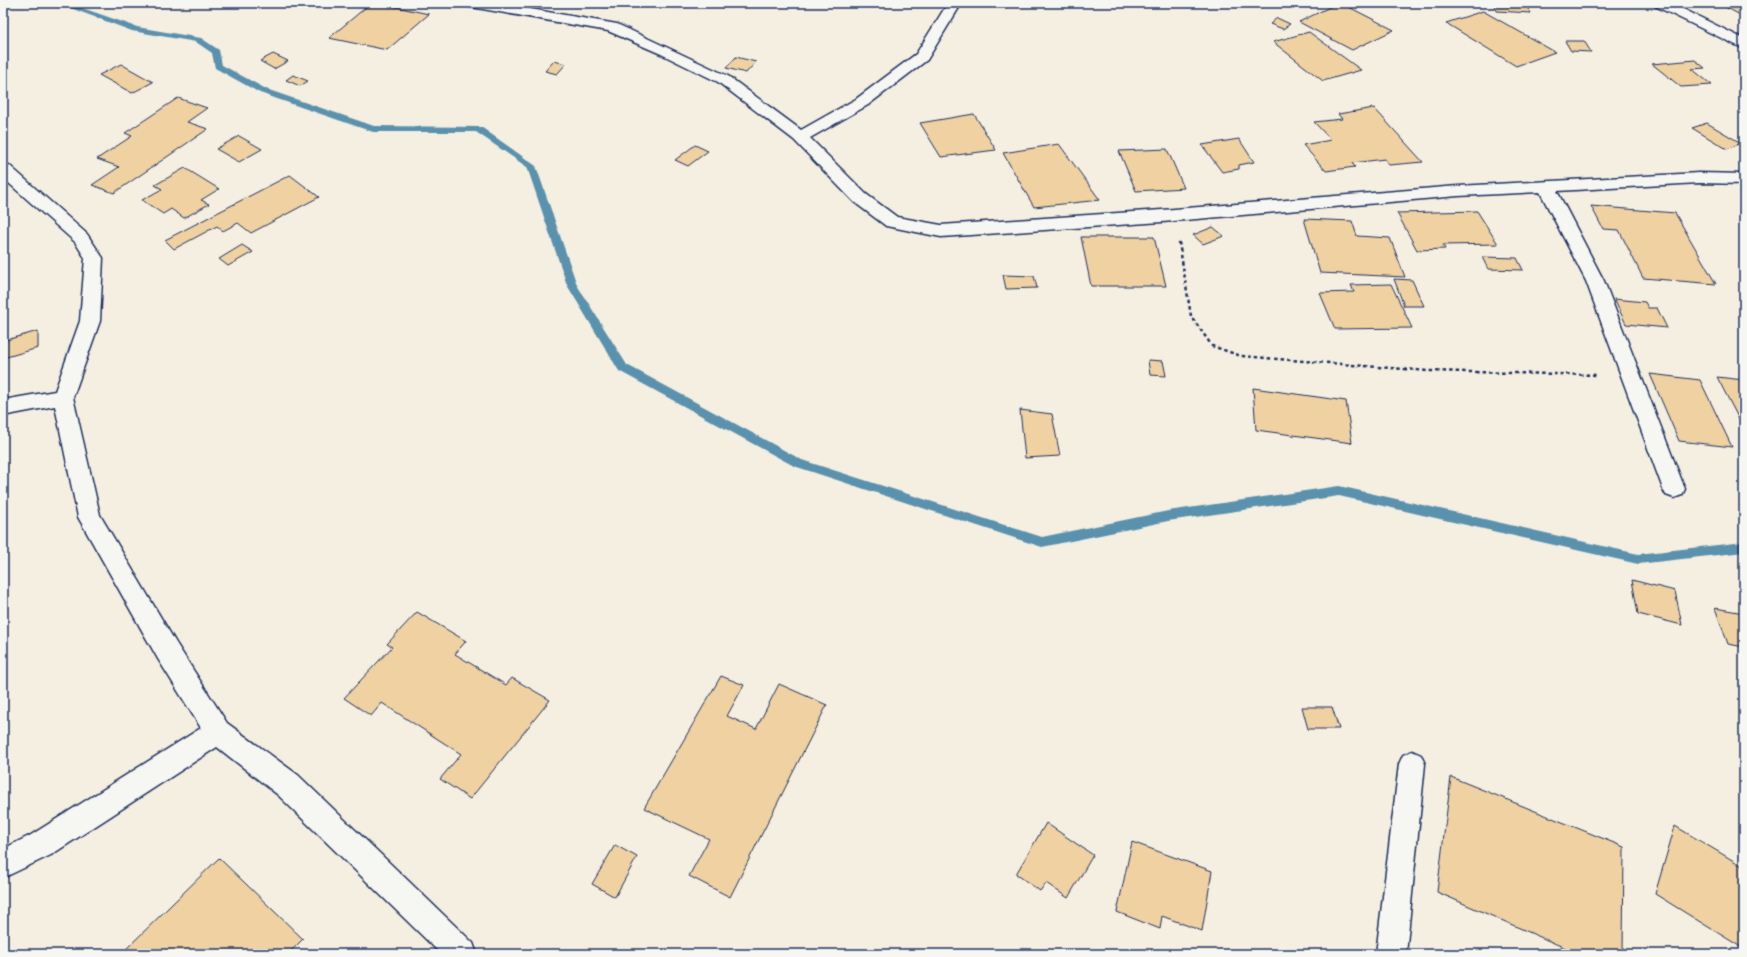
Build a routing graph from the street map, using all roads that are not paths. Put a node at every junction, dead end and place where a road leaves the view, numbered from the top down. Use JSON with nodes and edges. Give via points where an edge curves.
{"nodes":[{"id":1,"x":471,"y":3,"type":"edge"},
{"id":2,"x":953,"y":3,"type":"edge"},
{"id":3,"x":1660,"y":3,"type":"edge"},
{"id":4,"x":1744,"y":45,"type":"edge"},
{"id":5,"x":800,"y":137,"type":"junction"},
{"id":6,"x":3,"y":169,"type":"edge"},
{"id":7,"x":1744,"y":179,"type":"edge"},
{"id":8,"x":1546,"y":187,"type":"junction"},
{"id":9,"x":63,"y":397,"type":"junction"},
{"id":10,"x":3,"y":408,"type":"edge"},
{"id":11,"x":1674,"y":489,"type":"dead end"},
{"id":12,"x":218,"y":732,"type":"junction"},
{"id":13,"x":1412,"y":764,"type":"dead end"},
{"id":14,"x":3,"y":864,"type":"edge"},
{"id":15,"x":462,"y":954,"type":"edge"},
{"id":16,"x":1391,"y":954,"type":"edge"}],
"edges":[{"from":1,"to":5,"type":"street","via":[[612,28],[723,79]]},
{"from":2,"to":5,"type":"street","via":[[922,57],[862,102]]},
{"from":3,"to":4,"type":"street"},
{"from":5,"to":8,"type":"street","via":[[860,198],[892,222],[941,231],[1458,191]]},
{"from":6,"to":9,"type":"street","via":[[81,238],[94,258],[90,321]]},
{"from":7,"to":8,"type":"street","via":[[1699,178]]},
{"from":8,"to":11,"type":"street","via":[[1595,281]]},
{"from":9,"to":10,"type":"street"},
{"from":9,"to":12,"type":"street","via":[[89,517]]},
{"from":12,"to":14,"type":"street","via":[[41,845]]},
{"from":12,"to":15,"type":"street","via":[[288,785]]},
{"from":13,"to":16,"type":"street"}]}
